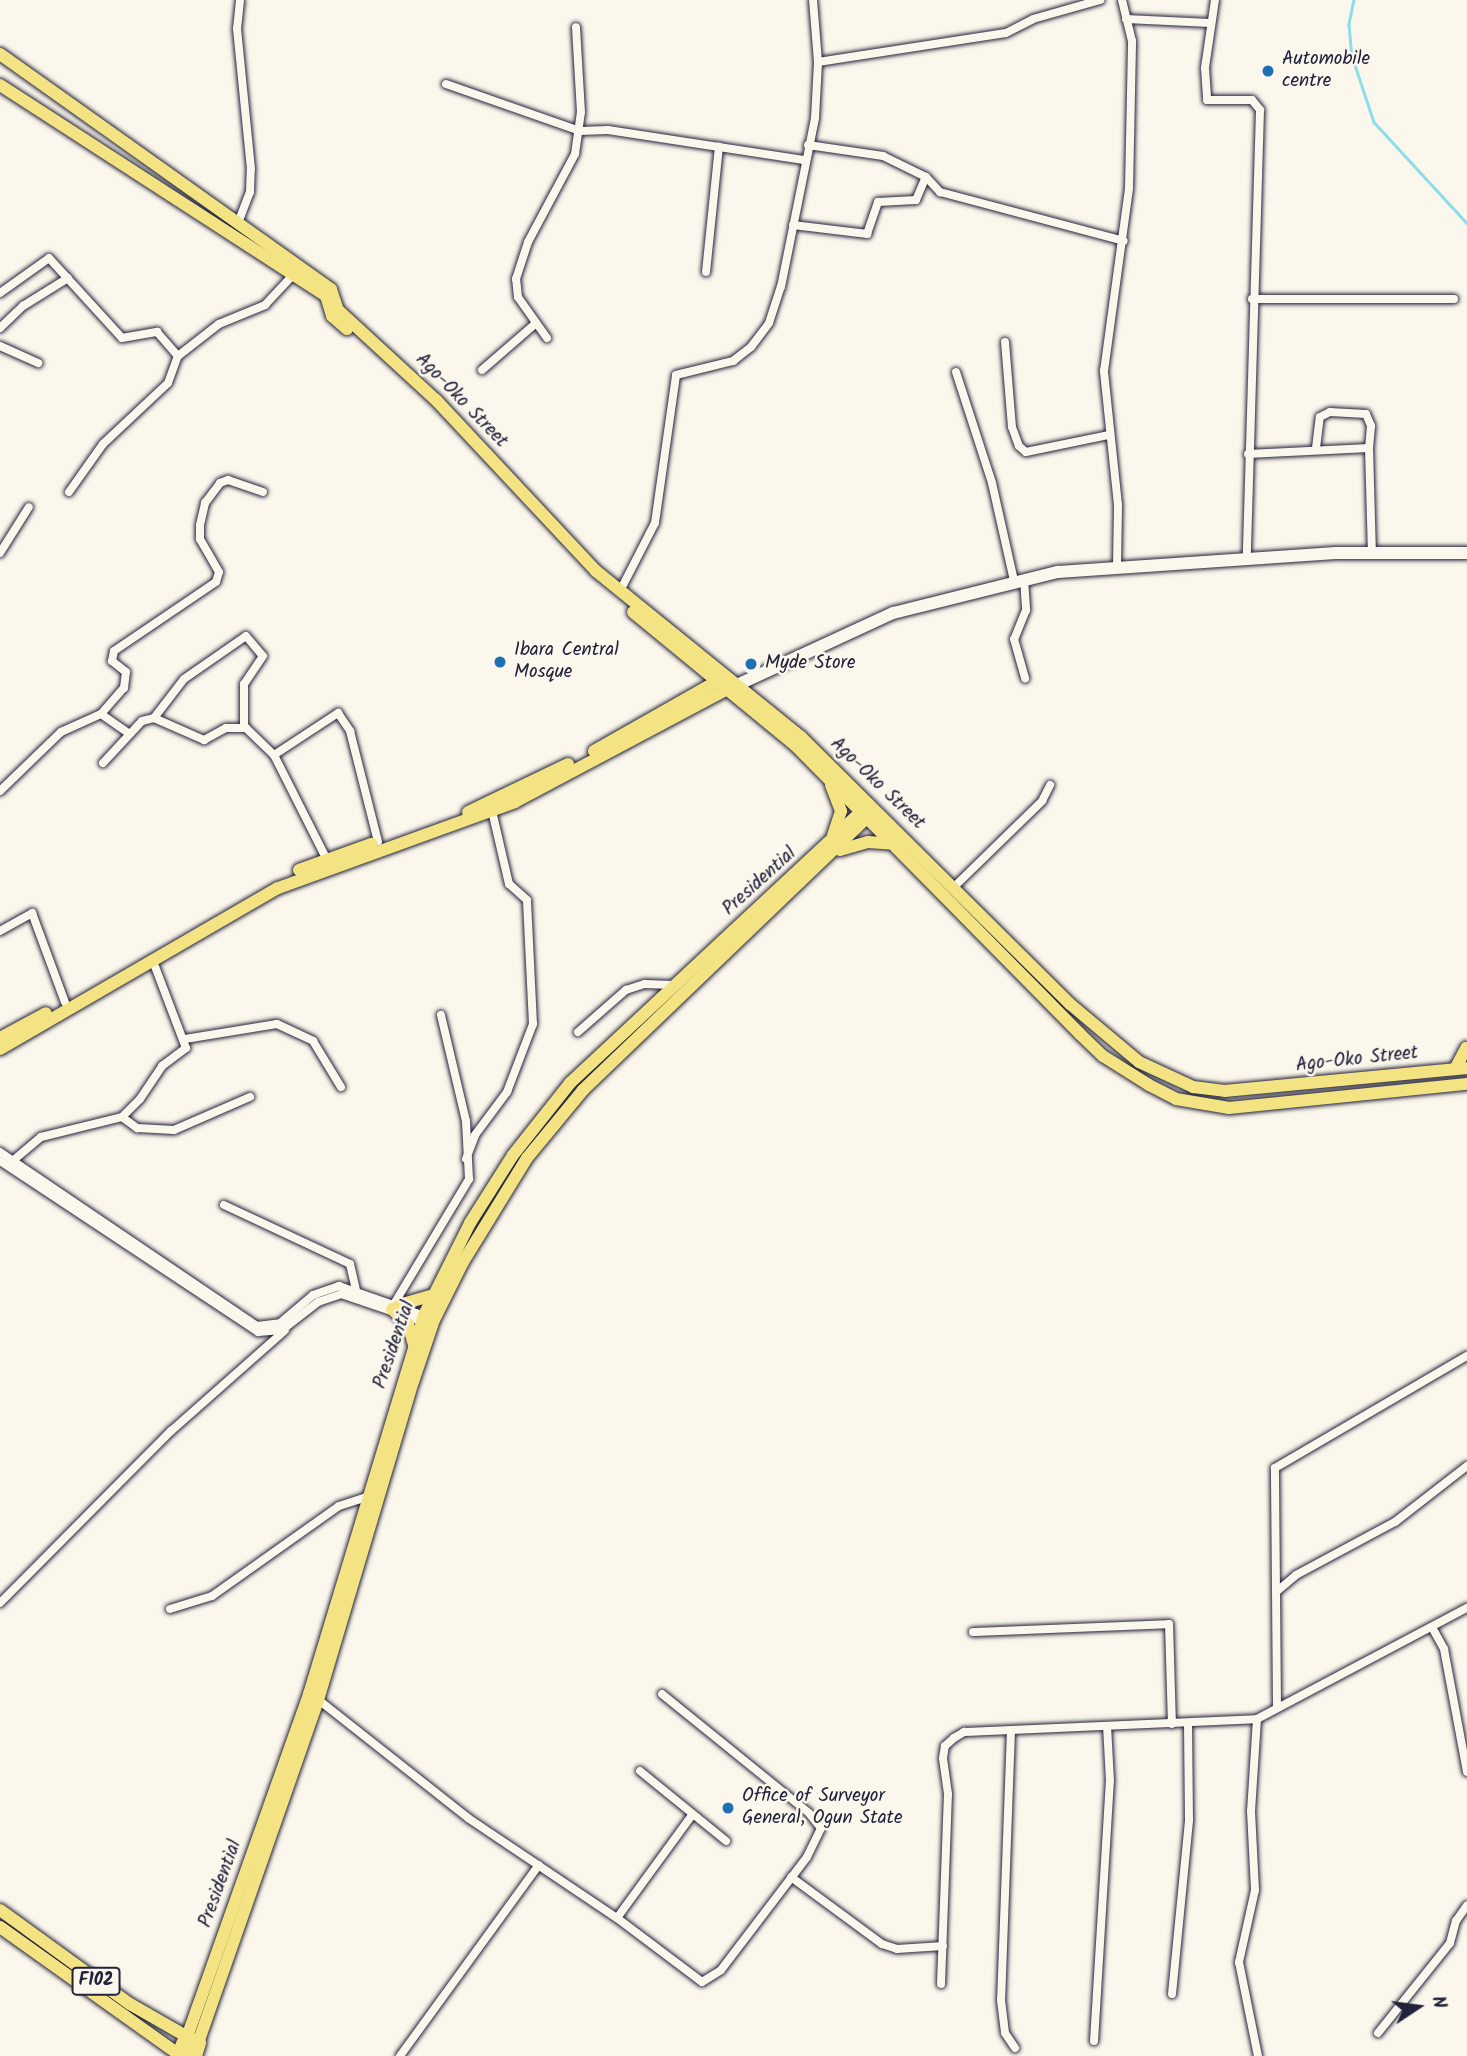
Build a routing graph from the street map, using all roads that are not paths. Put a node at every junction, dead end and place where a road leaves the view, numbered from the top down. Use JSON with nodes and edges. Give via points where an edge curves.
{"nodes":[{"id":1,"x":240,"y":0,"type":"edge"},
{"id":2,"x":813,"y":0,"type":"edge"},
{"id":3,"x":1100,"y":0,"type":"edge"},
{"id":4,"x":1122,"y":0,"type":"edge"},
{"id":5,"x":1215,"y":0,"type":"edge"},
{"id":6,"x":1126,"y":19,"type":"junction"},
{"id":7,"x":1210,"y":23,"type":"junction"},
{"id":8,"x":576,"y":27,"type":"dead end"},
{"id":9,"x":0,"y":54,"type":"edge"},
{"id":10,"x":818,"y":62,"type":"junction"},
{"id":11,"x":446,"y":84,"type":"dead end"},
{"id":12,"x":0,"y":85,"type":"edge"},
{"id":13,"x":580,"y":131,"type":"junction"},
{"id":14,"x":808,"y":145,"type":"junction"},
{"id":15,"x":719,"y":146,"type":"junction"},
{"id":16,"x":804,"y":160,"type":"junction"},
{"id":17,"x":926,"y":177,"type":"junction"},
{"id":18,"x":238,"y":223,"type":"junction"},
{"id":19,"x":793,"y":225,"type":"junction"},
{"id":20,"x":1124,"y":240,"type":"junction"},
{"id":21,"x":706,"y":272,"type":"dead end"},
{"id":22,"x":293,"y":275,"type":"junction"},
{"id":23,"x":68,"y":278,"type":"junction"},
{"id":24,"x":0,"y":293,"type":"edge"},
{"id":25,"x":329,"y":293,"type":"junction"},
{"id":26,"x":1252,"y":299,"type":"junction"},
{"id":27,"x":1454,"y":299,"type":"dead end"},
{"id":28,"x":335,"y":313,"type":"junction"},
{"id":29,"x":535,"y":324,"type":"junction"},
{"id":30,"x":0,"y":328,"type":"edge"},
{"id":31,"x":547,"y":338,"type":"dead end"},
{"id":32,"x":1005,"y":342,"type":"dead end"},
{"id":33,"x":0,"y":346,"type":"edge"},
{"id":34,"x":178,"y":356,"type":"junction"},
{"id":35,"x":38,"y":363,"type":"dead end"},
{"id":36,"x":482,"y":370,"type":"dead end"},
{"id":37,"x":956,"y":372,"type":"dead end"},
{"id":38,"x":1109,"y":435,"type":"junction"},
{"id":39,"x":1370,"y":447,"type":"junction"},
{"id":40,"x":1315,"y":448,"type":"junction"},
{"id":41,"x":1248,"y":454,"type":"junction"},
{"id":42,"x":69,"y":492,"type":"dead end"},
{"id":43,"x":263,"y":492,"type":"dead end"},
{"id":44,"x":29,"y":508,"type":"dead end"},
{"id":45,"x":4,"y":538,"type":"edge"},
{"id":46,"x":0,"y":553,"type":"edge"},
{"id":47,"x":1373,"y":553,"type":"junction"},
{"id":48,"x":1467,"y":553,"type":"edge"},
{"id":49,"x":1247,"y":557,"type":"junction"},
{"id":50,"x":1117,"y":565,"type":"junction"},
{"id":51,"x":1019,"y":580,"type":"junction"},
{"id":52,"x":620,"y":591,"type":"junction"},
{"id":53,"x":1026,"y":678,"type":"dead end"},
{"id":54,"x":727,"y":683,"type":"junction"},
{"id":55,"x":101,"y":715,"type":"junction"},
{"id":56,"x":154,"y":718,"type":"junction"},
{"id":57,"x":244,"y":727,"type":"junction"},
{"id":58,"x":130,"y":734,"type":"junction"},
{"id":59,"x":274,"y":755,"type":"junction"},
{"id":60,"x":103,"y":763,"type":"dead end"},
{"id":61,"x":825,"y":776,"type":"junction"},
{"id":62,"x":1050,"y":785,"type":"dead end"},
{"id":63,"x":0,"y":791,"type":"edge"},
{"id":64,"x":869,"y":810,"type":"junction"},
{"id":65,"x":492,"y":811,"type":"junction"},
{"id":66,"x":378,"y":842,"type":"junction"},
{"id":67,"x":894,"y":844,"type":"junction"},
{"id":68,"x":831,"y":850,"type":"junction"},
{"id":69,"x":326,"y":858,"type":"junction"},
{"id":70,"x":955,"y":886,"type":"junction"},
{"id":71,"x":0,"y":931,"type":"edge"},
{"id":72,"x":153,"y":961,"type":"junction"},
{"id":73,"x":673,"y":985,"type":"junction"},
{"id":74,"x":65,"y":1002,"type":"junction"},
{"id":75,"x":441,"y":1014,"type":"dead end"},
{"id":76,"x":578,"y":1032,"type":"dead end"},
{"id":77,"x":0,"y":1038,"type":"edge"},
{"id":78,"x":185,"y":1039,"type":"junction"},
{"id":79,"x":1467,"y":1048,"type":"edge"},
{"id":80,"x":0,"y":1049,"type":"edge"},
{"id":81,"x":1461,"y":1069,"type":"edge"},
{"id":82,"x":1467,"y":1084,"type":"edge"},
{"id":83,"x":341,"y":1087,"type":"dead end"},
{"id":84,"x":250,"y":1097,"type":"dead end"},
{"id":85,"x":122,"y":1117,"type":"junction"},
{"id":86,"x":0,"y":1152,"type":"edge"},
{"id":87,"x":466,"y":1159,"type":"junction"},
{"id":88,"x":7,"y":1163,"type":"edge"},
{"id":89,"x":224,"y":1205,"type":"dead end"},
{"id":90,"x":356,"y":1290,"type":"junction"},
{"id":91,"x":433,"y":1295,"type":"junction"},
{"id":92,"x":395,"y":1306,"type":"junction"},
{"id":93,"x":428,"y":1321,"type":"junction"},
{"id":94,"x":290,"y":1326,"type":"junction"},
{"id":95,"x":414,"y":1345,"type":"junction"},
{"id":96,"x":1467,"y":1356,"type":"edge"},
{"id":97,"x":1467,"y":1466,"type":"edge"},
{"id":98,"x":366,"y":1497,"type":"junction"},
{"id":99,"x":1276,"y":1592,"type":"junction"},
{"id":100,"x":0,"y":1603,"type":"edge"},
{"id":101,"x":1467,"y":1608,"type":"edge"},
{"id":102,"x":170,"y":1609,"type":"dead end"},
{"id":103,"x":1433,"y":1629,"type":"junction"},
{"id":104,"x":973,"y":1632,"type":"dead end"},
{"id":105,"x":662,"y":1694,"type":"dead end"},
{"id":106,"x":314,"y":1697,"type":"junction"},
{"id":107,"x":1277,"y":1706,"type":"junction"},
{"id":108,"x":1257,"y":1719,"type":"junction"},
{"id":109,"x":1188,"y":1723,"type":"junction"},
{"id":110,"x":1172,"y":1724,"type":"junction"},
{"id":111,"x":1107,"y":1726,"type":"junction"},
{"id":112,"x":1011,"y":1730,"type":"junction"},
{"id":113,"x":640,"y":1771,"type":"dead end"},
{"id":114,"x":1467,"y":1772,"type":"edge"},
{"id":115,"x":692,"y":1815,"type":"junction"},
{"id":116,"x":726,"y":1841,"type":"dead end"},
{"id":117,"x":539,"y":1865,"type":"junction"},
{"id":118,"x":791,"y":1877,"type":"junction"},
{"id":119,"x":1467,"y":1905,"type":"edge"},
{"id":120,"x":0,"y":1910,"type":"edge"},
{"id":121,"x":617,"y":1918,"type":"junction"},
{"id":122,"x":0,"y":1927,"type":"edge"},
{"id":123,"x":943,"y":1947,"type":"junction"},
{"id":124,"x":941,"y":1984,"type":"dead end"},
{"id":125,"x":1172,"y":1994,"type":"dead end"},
{"id":126,"x":1378,"y":2033,"type":"dead end"},
{"id":127,"x":1094,"y":2041,"type":"dead end"},
{"id":128,"x":1015,"y":2048,"type":"dead end"},
{"id":129,"x":187,"y":2051,"type":"edge"},
{"id":130,"x":400,"y":2056,"type":"edge"},
{"id":131,"x":1258,"y":2056,"type":"edge"}],
"edges":[{"from":1,"to":18,"type":"street","via":[[237,29],[251,169],[250,192]]},
{"from":2,"to":10,"type":"street"},
{"from":3,"to":10,"type":"street","via":[[1033,19],[1006,33]]},
{"from":4,"to":6,"type":"street"},
{"from":5,"to":7,"type":"street"},
{"from":6,"to":7,"type":"street"},
{"from":6,"to":20,"type":"street","via":[[1132,41]]},
{"from":7,"to":26,"type":"street","via":[[1207,100],[1252,100],[1260,110]]},
{"from":8,"to":13,"type":"street"},
{"from":9,"to":18,"type":"main road"},
{"from":10,"to":14,"type":"street","via":[[815,118]]},
{"from":11,"to":13,"type":"street"},
{"from":12,"to":22,"type":"main road"},
{"from":13,"to":15,"type":"street","via":[[608,130]]},
{"from":13,"to":29,"type":"street","via":[[567,173],[528,242],[516,279],[518,297]]},
{"from":14,"to":16,"type":"street"},
{"from":14,"to":17,"type":"street","via":[[883,156]]},
{"from":15,"to":16,"type":"street"},
{"from":15,"to":21,"type":"street"},
{"from":16,"to":19,"type":"street"},
{"from":17,"to":19,"type":"street","via":[[916,200],[878,202],[867,234]]},
{"from":17,"to":20,"type":"street","via":[[940,192]]},
{"from":18,"to":25,"type":"main road"},
{"from":19,"to":52,"type":"street","via":[[769,323],[751,347],[733,360],[676,375],[655,523]]},
{"from":20,"to":38,"type":"street","via":[[1105,349]]},
{"from":22,"to":25,"type":"main road"},
{"from":22,"to":34,"type":"street","via":[[265,305],[219,324]]},
{"from":23,"to":24,"type":"street","via":[[50,258]]},
{"from":23,"to":30,"type":"street","via":[[23,306]]},
{"from":23,"to":34,"type":"street","via":[[122,338],[157,332]]},
{"from":25,"to":28,"type":"main road"},
{"from":26,"to":27,"type":"street"},
{"from":26,"to":41,"type":"street"},
{"from":28,"to":52,"type":"main road","name":"Ago-Oko Street","via":[[436,400],[523,496]]},
{"from":28,"to":54,"type":"main road","via":[[441,416],[576,562]]},
{"from":29,"to":31,"type":"street"},
{"from":29,"to":36,"type":"street"},
{"from":32,"to":38,"type":"street","via":[[1012,427],[1018,446],[1026,452]]},
{"from":33,"to":35,"type":"street"},
{"from":34,"to":42,"type":"street","via":[[168,383],[103,444]]},
{"from":37,"to":51,"type":"street"},
{"from":38,"to":50,"type":"street","via":[[1118,505]]},
{"from":39,"to":40,"type":"street"},
{"from":39,"to":40,"type":"street","via":[[1371,426],[1366,414],[1330,412],[1320,417]]},
{"from":39,"to":47,"type":"street"},
{"from":40,"to":41,"type":"street"},
{"from":41,"to":49,"type":"street"},
{"from":43,"to":55,"type":"street","via":[[228,480],[205,503],[200,539],[219,577],[114,652],[112,661],[126,672],[127,680]]},
{"from":44,"to":45,"type":"street"},
{"from":45,"to":46,"type":"street"},
{"from":47,"to":48,"type":"street"},
{"from":47,"to":49,"type":"street"},
{"from":49,"to":50,"type":"street"},
{"from":50,"to":51,"type":"street"},
{"from":51,"to":53,"type":"street","via":[[1026,610],[1014,639]]},
{"from":51,"to":54,"type":"street","via":[[893,613]]},
{"from":52,"to":54,"type":"main road","name":"Ago-Oko Street"},
{"from":54,"to":61,"type":"main road"},
{"from":54,"to":64,"type":"main road","name":"Ago-Oko Street","via":[[800,737]]},
{"from":54,"to":65,"type":"main road"},
{"from":54,"to":66,"type":"main road","via":[[509,795]]},
{"from":55,"to":58,"type":"street"},
{"from":55,"to":63,"type":"street","via":[[61,732]]},
{"from":56,"to":57,"type":"street","via":[[204,740],[226,728]]},
{"from":56,"to":57,"type":"street","via":[[184,679],[246,636],[263,656],[244,684]]},
{"from":56,"to":58,"type":"street","via":[[142,721]]},
{"from":57,"to":59,"type":"street"},
{"from":58,"to":60,"type":"street"},
{"from":59,"to":66,"type":"street","via":[[338,713],[351,731]]},
{"from":59,"to":69,"type":"street"},
{"from":61,"to":64,"type":"main road"},
{"from":61,"to":68,"type":"main road","via":[[841,811]]},
{"from":62,"to":70,"type":"street","via":[[1042,801]]},
{"from":64,"to":67,"type":"main road"},
{"from":64,"to":68,"type":"main road","name":"Presidential"},
{"from":64,"to":70,"type":"main road","name":"Ago-Oko Street"},
{"from":65,"to":72,"type":"main road","via":[[303,877]]},
{"from":65,"to":87,"type":"street","via":[[509,884],[527,900],[533,1024],[507,1092],[475,1135]]},
{"from":66,"to":69,"type":"main road"},
{"from":67,"to":68,"type":"main road","via":[[868,842]]},
{"from":67,"to":82,"type":"main road","via":[[1103,1056],[1176,1099],[1229,1108]]},
{"from":68,"to":73,"type":"main road","name":"Presidential"},
{"from":68,"to":93,"type":"main road","via":[[653,1019],[554,1123],[484,1224]]},
{"from":69,"to":74,"type":"main road","via":[[275,882]]},
{"from":70,"to":81,"type":"main road","name":"Ago-Oko Street","via":[[1117,1047],[1193,1087],[1225,1091]]},
{"from":71,"to":74,"type":"street","via":[[32,913]]},
{"from":72,"to":78,"type":"street"},
{"from":72,"to":80,"type":"main road"},
{"from":73,"to":76,"type":"street","via":[[645,984],[626,990]]},
{"from":73,"to":91,"type":"main road","name":"Presidential","via":[[570,1083],[540,1120],[470,1223]]},
{"from":74,"to":77,"type":"main road"},
{"from":75,"to":87,"type":"street","via":[[466,1121]]},
{"from":78,"to":83,"type":"street","via":[[277,1024],[313,1041]]},
{"from":78,"to":85,"type":"street","via":[[186,1048],[162,1066]]},
{"from":79,"to":81,"type":"main road"},
{"from":84,"to":85,"type":"street","via":[[174,1130],[137,1128]]},
{"from":85,"to":88,"type":"street","via":[[41,1137]]},
{"from":86,"to":88,"type":"street"},
{"from":87,"to":92,"type":"street","via":[[469,1179]]},
{"from":88,"to":90,"type":"street","via":[[257,1326],[280,1323],[322,1290],[339,1286]]},
{"from":88,"to":94,"type":"street","via":[[241,1323],[269,1333]]},
{"from":89,"to":90,"type":"street","via":[[350,1264]]},
{"from":90,"to":92,"type":"street"},
{"from":91,"to":92,"type":"main road"},
{"from":91,"to":93,"type":"main road","name":"Presidential"},
{"from":92,"to":93,"type":"street"},
{"from":92,"to":94,"type":"street","via":[[341,1294],[318,1302]]},
{"from":92,"to":95,"type":"main road","via":[[408,1324]]},
{"from":93,"to":95,"type":"main road","name":"Presidential"},
{"from":93,"to":106,"type":"main road"},
{"from":94,"to":100,"type":"street","via":[[171,1431]]},
{"from":95,"to":98,"type":"main road","name":"Presidential"},
{"from":96,"to":99,"type":"street","via":[[1275,1468]]},
{"from":97,"to":99,"type":"street","via":[[1395,1522],[1296,1576]]},
{"from":98,"to":102,"type":"street","via":[[339,1506],[212,1596]]},
{"from":98,"to":106,"type":"main road","name":"Presidential"},
{"from":99,"to":107,"type":"street"},
{"from":101,"to":103,"type":"street"},
{"from":103,"to":107,"type":"street"},
{"from":103,"to":114,"type":"street","via":[[1444,1649]]},
{"from":104,"to":110,"type":"street","via":[[1168,1624]]},
{"from":105,"to":118,"type":"street","via":[[821,1828]]},
{"from":106,"to":117,"type":"street","via":[[468,1818]]},
{"from":106,"to":129,"type":"main road"},
{"from":107,"to":108,"type":"street"},
{"from":108,"to":109,"type":"street"},
{"from":108,"to":131,"type":"street","via":[[1251,1811],[1255,1890],[1239,1962]]},
{"from":109,"to":110,"type":"street"},
{"from":109,"to":125,"type":"street","via":[[1189,1820]]},
{"from":110,"to":111,"type":"street"},
{"from":111,"to":112,"type":"street"},
{"from":111,"to":127,"type":"street","via":[[1110,1781]]},
{"from":112,"to":123,"type":"street","via":[[964,1732],[945,1746]]},
{"from":112,"to":128,"type":"street","via":[[1001,2000],[1005,2032]]},
{"from":113,"to":115,"type":"street"},
{"from":115,"to":116,"type":"street"},
{"from":115,"to":121,"type":"street"},
{"from":117,"to":121,"type":"street"},
{"from":117,"to":130,"type":"street"},
{"from":118,"to":121,"type":"street","via":[[709,1980],[692,1978]]},
{"from":118,"to":123,"type":"street","via":[[882,1944],[897,1949]]},
{"from":119,"to":126,"type":"street","via":[[1455,1921],[1450,1943]]},
{"from":120,"to":129,"type":"main road","number":"F102"},
{"from":122,"to":129,"type":"main road","number":"F102"},
{"from":123,"to":124,"type":"street"}]}
